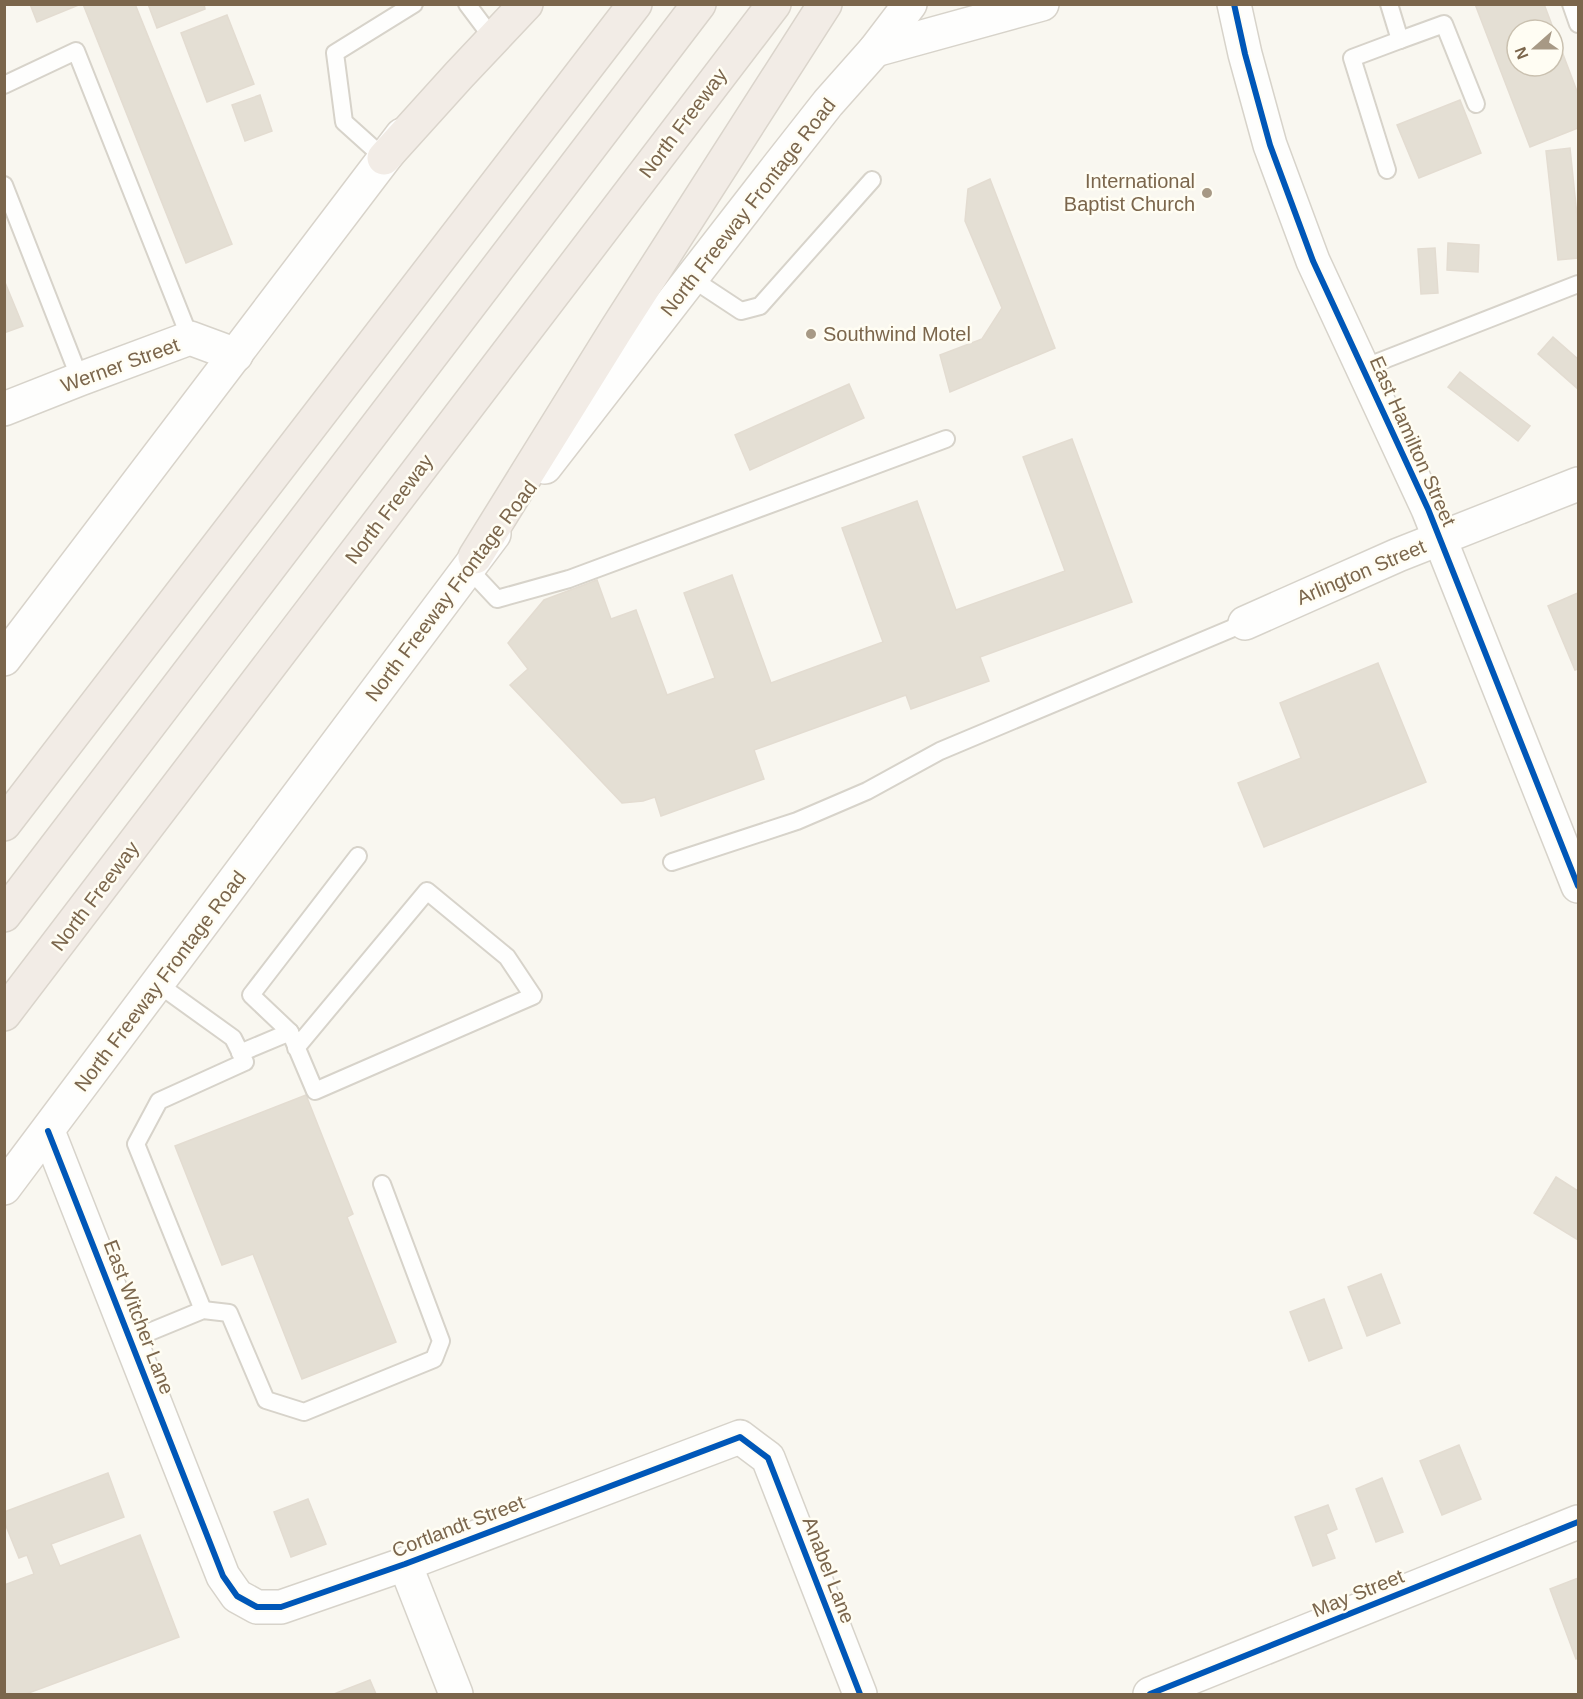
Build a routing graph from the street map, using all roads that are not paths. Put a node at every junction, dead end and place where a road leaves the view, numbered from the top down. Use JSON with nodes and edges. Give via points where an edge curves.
{"nodes":[{"id":1,"x":414,"y":4,"type":"edge"},
{"id":2,"x":526,"y":4,"type":"edge"},
{"id":3,"x":635,"y":4,"type":"edge"},
{"id":4,"x":699,"y":4,"type":"edge"},
{"id":5,"x":774,"y":4,"type":"edge"},
{"id":6,"x":825,"y":4,"type":"edge"},
{"id":7,"x":910,"y":4,"type":"edge"},
{"id":8,"x":1042,"y":4,"type":"edge"},
{"id":9,"x":1234,"y":4,"type":"edge"},
{"id":10,"x":1389,"y":4,"type":"edge"},
{"id":11,"x":1571,"y":4,"type":"edge"},
{"id":12,"x":485,"y":12,"type":"edge"},
{"id":13,"x":1578,"y":24,"type":"edge"},
{"id":14,"x":1400,"y":40,"type":"junction"},
{"id":15,"x":875,"y":50,"type":"junction"},
{"id":16,"x":4,"y":85,"type":"edge"},
{"id":17,"x":1476,"y":104,"type":"dead end"},
{"id":18,"x":384,"y":158,"type":"junction"},
{"id":19,"x":1387,"y":170,"type":"dead end"},
{"id":20,"x":872,"y":180,"type":"dead end"},
{"id":21,"x":4,"y":185,"type":"edge"},
{"id":22,"x":691,"y":278,"type":"junction"},
{"id":23,"x":1578,"y":284,"type":"edge"},
{"id":24,"x":190,"y":338,"type":"junction"},
{"id":25,"x":236,"y":355,"type":"junction"},
{"id":26,"x":1363,"y":368,"type":"junction"},
{"id":27,"x":80,"y":379,"type":"junction"},
{"id":28,"x":4,"y":409,"type":"edge"},
{"id":29,"x":946,"y":439,"type":"dead end"},
{"id":30,"x":1578,"y":484,"type":"edge"},
{"id":31,"x":1439,"y":539,"type":"junction"},
{"id":32,"x":471,"y":562,"type":"junction"},
{"id":33,"x":1245,"y":623,"type":"joint"},
{"id":34,"x":4,"y":659,"type":"edge"},
{"id":35,"x":4,"y":824,"type":"edge"},
{"id":36,"x":358,"y":856,"type":"dead end"},
{"id":37,"x":672,"y":862,"type":"dead end"},
{"id":38,"x":1578,"y":886,"type":"edge"},
{"id":39,"x":4,"y":915,"type":"edge"},
{"id":40,"x":158,"y":984,"type":"junction"},
{"id":41,"x":4,"y":1014,"type":"edge"},
{"id":42,"x":293,"y":1040,"type":"junction"},
{"id":43,"x":240,"y":1053,"type":"junction"},
{"id":44,"x":48,"y":1131,"type":"junction"},
{"id":45,"x":382,"y":1184,"type":"dead end"},
{"id":46,"x":4,"y":1188,"type":"edge"},
{"id":47,"x":203,"y":1310,"type":"junction"},
{"id":48,"x":130,"y":1340,"type":"junction"},
{"id":49,"x":768,"y":1458,"type":"joint"},
{"id":50,"x":199,"y":1515,"type":"joint"},
{"id":51,"x":1578,"y":1522,"type":"edge"},
{"id":52,"x":405,"y":1563,"type":"junction"},
{"id":53,"x":456,"y":1695,"type":"edge"},
{"id":54,"x":860,"y":1695,"type":"edge"},
{"id":55,"x":1150,"y":1695,"type":"edge"}],
"edges":[{"from":1,"to":18,"type":"lane","via":[[335,53],[344,122]]},
{"from":2,"to":18,"type":"highway"},
{"from":3,"to":35,"type":"highway"},
{"from":4,"to":39,"type":"highway"},
{"from":5,"to":41,"type":"highway","name":"North Freeway"},
{"from":6,"to":32,"type":"highway"},
{"from":7,"to":15,"type":"street","name":"North Freeway Frontage Road"},
{"from":8,"to":15,"type":"street"},
{"from":9,"to":26,"type":"street","name":"East Hamilton Street","via":[[1270,145],[1312,261]]},
{"from":10,"to":14,"type":"lane"},
{"from":11,"to":13,"type":"lane"},
{"from":12,"to":18,"type":"street"},
{"from":14,"to":17,"type":"lane","via":[[1444,24]]},
{"from":14,"to":19,"type":"lane","via":[[1353,58]]},
{"from":15,"to":22,"type":"street","name":"North Freeway Frontage Road","via":[[828,103]]},
{"from":16,"to":24,"type":"lane","via":[[76,51]]},
{"from":18,"to":25,"type":"street"},
{"from":20,"to":22,"type":"lane","via":[[760,306],[741,311]]},
{"from":21,"to":27,"type":"lane"},
{"from":22,"to":32,"type":"street","name":"North Freeway Frontage Road"},
{"from":23,"to":26,"type":"lane"},
{"from":24,"to":25,"type":"street","name":"Werner Street"},
{"from":24,"to":27,"type":"street","name":"Werner Street"},
{"from":25,"to":34,"type":"street"},
{"from":26,"to":31,"type":"street","name":"East Hamilton Street"},
{"from":27,"to":28,"type":"street","name":"Werner Street"},
{"from":29,"to":32,"type":"lane","via":[[569,579],[497,599]]},
{"from":30,"to":31,"type":"street","name":"Arlington Street"},
{"from":31,"to":33,"type":"street","name":"Arlington Street"},
{"from":31,"to":38,"type":"street","name":"East Hamilton Street"},
{"from":32,"to":40,"type":"street","name":"North Freeway Frontage Road"},
{"from":33,"to":37,"type":"lane","via":[[940,751],[867,791],[797,821]]},
{"from":36,"to":42,"type":"lane","via":[[251,995]]},
{"from":40,"to":43,"type":"lane","via":[[233,1038]]},
{"from":40,"to":44,"type":"street","name":"North Freeway Frontage Road"},
{"from":42,"to":42,"type":"lane","via":[[315,1091],[533,996],[507,957],[428,891]]},
{"from":42,"to":43,"type":"lane"},
{"from":43,"to":47,"type":"lane","via":[[245,1062],[159,1101],[135,1144]]},
{"from":44,"to":46,"type":"street","name":"North Freeway Frontage Road"},
{"from":44,"to":48,"type":"street","name":"East Witcher Lane"},
{"from":45,"to":47,"type":"lane","via":[[441,1341],[434,1359],[304,1412],[266,1400],[229,1313]]},
{"from":47,"to":48,"type":"lane"},
{"from":48,"to":50,"type":"street","name":"East Witcher Lane"},
{"from":49,"to":52,"type":"street","name":"Cortlandt Street","via":[[740,1437]]},
{"from":49,"to":54,"type":"street","name":"Anabel Lane"},
{"from":50,"to":52,"type":"street","name":"Cortlandt Street","via":[[223,1576],[237,1596],[257,1607],[281,1607]]},
{"from":51,"to":55,"type":"street","name":"May Street"},
{"from":52,"to":53,"type":"street"}]}
